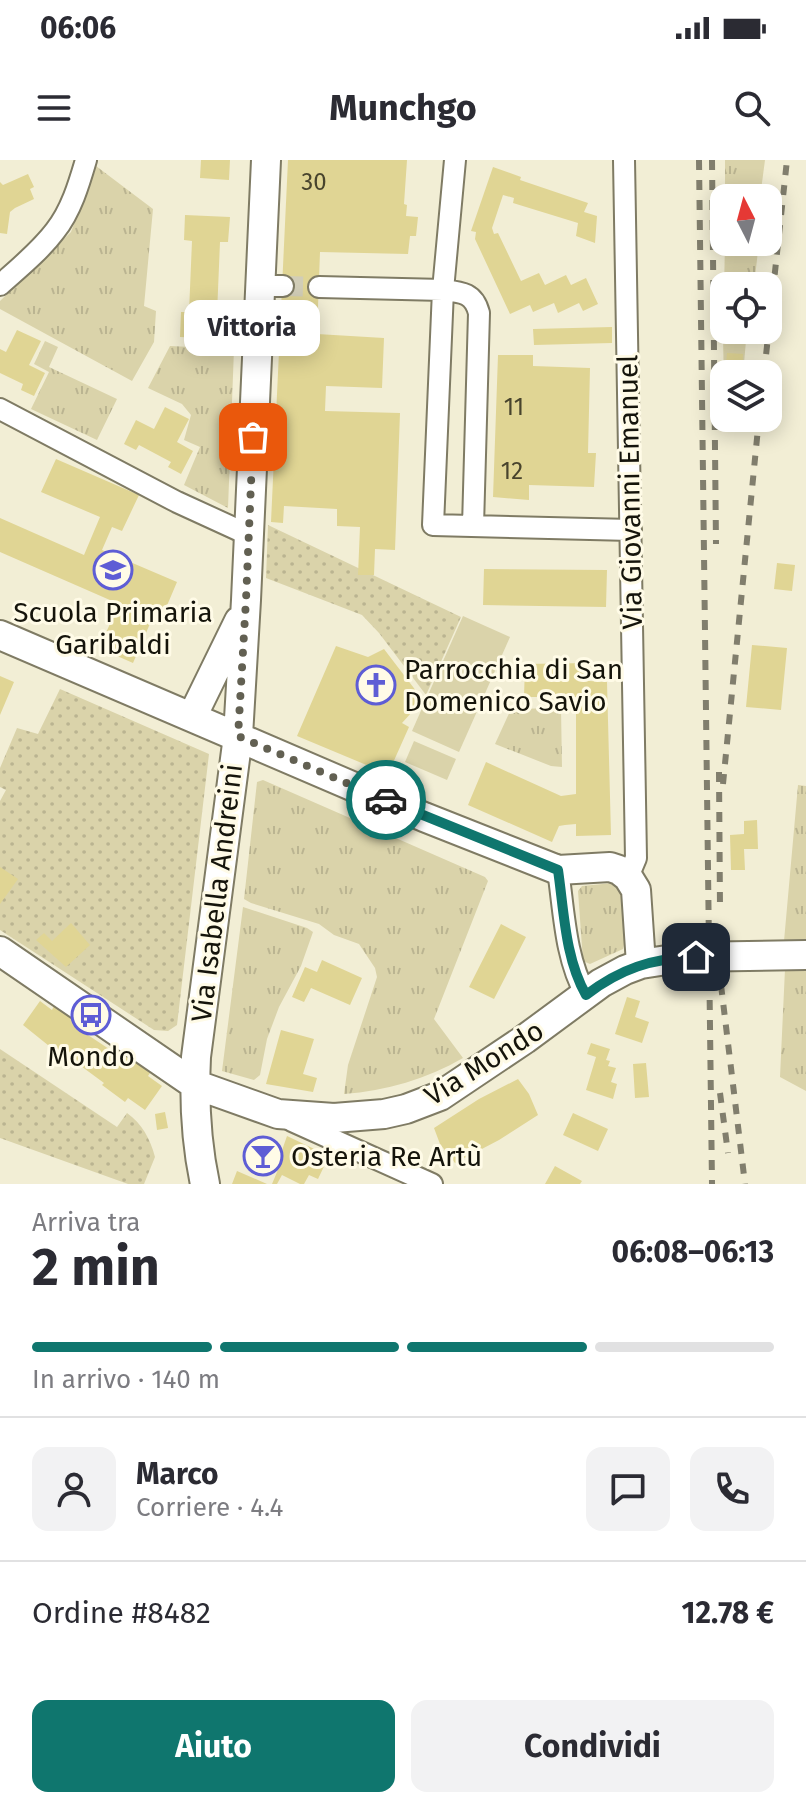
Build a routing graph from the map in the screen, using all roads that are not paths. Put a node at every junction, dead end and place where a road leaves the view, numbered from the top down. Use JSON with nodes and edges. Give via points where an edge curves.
{"nodes":[{"id":1,"x":86,"y":160,"type":"edge"},
{"id":2,"x":266,"y":160,"type":"edge"},
{"id":3,"x":455,"y":160,"type":"edge"},
{"id":4,"x":624,"y":160,"type":"edge"},
{"id":5,"x":0,"y":285,"type":"edge"},
{"id":6,"x":319,"y":287,"type":"tunnel mouth"},
{"id":7,"x":443,"y":290,"type":"junction"},
{"id":8,"x":0,"y":409,"type":"edge"},
{"id":9,"x":473,"y":526,"type":"junction"},
{"id":10,"x":631,"y":530,"type":"junction"},
{"id":11,"x":249,"y":535,"type":"junction"},
{"id":12,"x":246,"y":607,"type":"junction"},
{"id":13,"x":0,"y":635,"type":"edge"},
{"id":14,"x":192,"y":717,"type":"junction"},
{"id":15,"x":238,"y":736,"type":"junction"},
{"id":16,"x":558,"y":870,"type":"junction"},
{"id":17,"x":628,"y":877,"type":"junction"},
{"id":18,"x":0,"y":951,"type":"edge"},
{"id":19,"x":806,"y":955,"type":"edge"},
{"id":20,"x":641,"y":964,"type":"junction"},
{"id":21,"x":586,"y":995,"type":"junction"},
{"id":22,"x":194,"y":1084,"type":"junction"},
{"id":23,"x":278,"y":1114,"type":"junction"},
{"id":24,"x":205,"y":1184,"type":"edge"},
{"id":25,"x":432,"y":1184,"type":"edge"}],
"edges":[{"from":1,"to":5,"type":"street","via":[[57,229]]},
{"from":2,"to":11,"type":"street","name":"Via Isabella Andreini","via":[[271,286]]},
{"from":3,"to":7,"type":"street"},
{"from":4,"to":10,"type":"street","name":"Via Giovanni Emanuel"},
{"from":6,"to":7,"type":"street"},
{"from":7,"to":9,"type":"street","via":[[470,295],[479,313]]},
{"from":7,"to":9,"type":"street","via":[[433,525]]},
{"from":8,"to":11,"type":"street"},
{"from":9,"to":10,"type":"street"},
{"from":10,"to":17,"type":"street","name":"Via Giovanni Emanuel","via":[[636,858]]},
{"from":11,"to":12,"type":"street","name":"Via Isabella Andreini"},
{"from":12,"to":14,"type":"street","name":"Via Isabella Andreini"},
{"from":12,"to":15,"type":"street","name":"Via Isabella Andreini"},
{"from":13,"to":14,"type":"street"},
{"from":14,"to":15,"type":"street"},
{"from":15,"to":16,"type":"street"},
{"from":15,"to":22,"type":"street","name":"Via Isabella Andreini"},
{"from":16,"to":17,"type":"street","via":[[610,867]]},
{"from":16,"to":21,"type":"street","via":[[571,957]]},
{"from":17,"to":20,"type":"street","name":"Via Giovanni Emanuel","via":[[636,890]]},
{"from":18,"to":22,"type":"street","name":"Via Mondo"},
{"from":19,"to":20,"type":"street","name":"Via Mondo","via":[[686,957]]},
{"from":20,"to":21,"type":"street","name":"Via Mondo"},
{"from":21,"to":23,"type":"street","name":"Via Mondo","via":[[424,1103],[367,1116]]},
{"from":22,"to":23,"type":"street","name":"Via Mondo"},
{"from":22,"to":24,"type":"street","name":"Via Isabella Andreini"},
{"from":23,"to":25,"type":"street"}]}
